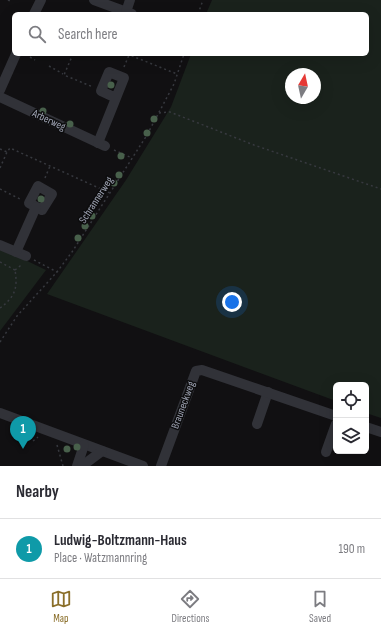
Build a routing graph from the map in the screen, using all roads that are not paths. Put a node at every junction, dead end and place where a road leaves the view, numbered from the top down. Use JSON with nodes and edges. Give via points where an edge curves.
{"nodes":[{"id":1,"x":41,"y":0,"type":"edge"},
{"id":2,"x":94,"y":0,"type":"edge"},
{"id":3,"x":130,"y":0,"type":"edge"},
{"id":4,"x":35,"y":12,"type":"edge"},
{"id":5,"x":126,"y":12,"type":"edge"},
{"id":6,"x":129,"y":12,"type":"edge"},
{"id":7,"x":15,"y":56,"type":"edge"},
{"id":8,"x":0,"y":90,"type":"edge"},
{"id":9,"x":0,"y":98,"type":"edge"},
{"id":10,"x":116,"y":98,"type":"junction"},
{"id":11,"x":33,"y":205,"type":"junction"},
{"id":12,"x":0,"y":245,"type":"edge"},
{"id":13,"x":16,"y":252,"type":"junction"},
{"id":14,"x":26,"y":256,"type":"road end"},
{"id":15,"x":268,"y":392,"type":"junction"},
{"id":16,"x":0,"y":413,"type":"edge"},
{"id":17,"x":333,"y":415,"type":"edge"},
{"id":18,"x":257,"y":424,"type":"dead end"},
{"id":19,"x":369,"y":427,"type":"edge"},
{"id":20,"x":333,"y":432,"type":"edge"},
{"id":21,"x":381,"y":432,"type":"edge"},
{"id":22,"x":84,"y":445,"type":"junction"},
{"id":23,"x":102,"y":451,"type":"junction"},
{"id":24,"x":326,"y":452,"type":"dead end"},
{"id":25,"x":77,"y":466,"type":"edge"},
{"id":26,"x":82,"y":466,"type":"edge"},
{"id":27,"x":143,"y":466,"type":"edge"},
{"id":28,"x":161,"y":466,"type":"edge"}],
"edges":[{"from":1,"to":4,"type":"street"},
{"from":2,"to":5,"type":"street"},
{"from":3,"to":6,"type":"street"},
{"from":7,"to":8,"type":"street"},
{"from":9,"to":10,"type":"street","name":"Arberweg","via":[[101,144]]},
{"from":10,"to":10,"type":"street","via":[[124,78],[109,72],[101,92]]},
{"from":11,"to":11,"type":"street","via":[[42,210],[52,194],[38,186]]},
{"from":11,"to":13,"type":"street"},
{"from":12,"to":13,"type":"street"},
{"from":13,"to":14,"type":"street"},
{"from":15,"to":17,"type":"street","name":"Brauneckweg"},
{"from":15,"to":18,"type":"street"},
{"from":15,"to":28,"type":"street","name":"Brauneckweg","via":[[202,370],[196,371]]},
{"from":16,"to":22,"type":"street"},
{"from":19,"to":21,"type":"street"},
{"from":20,"to":24,"type":"street"},
{"from":22,"to":23,"type":"street"},
{"from":22,"to":25,"type":"street"},
{"from":23,"to":26,"type":"street"},
{"from":23,"to":27,"type":"street"}]}
